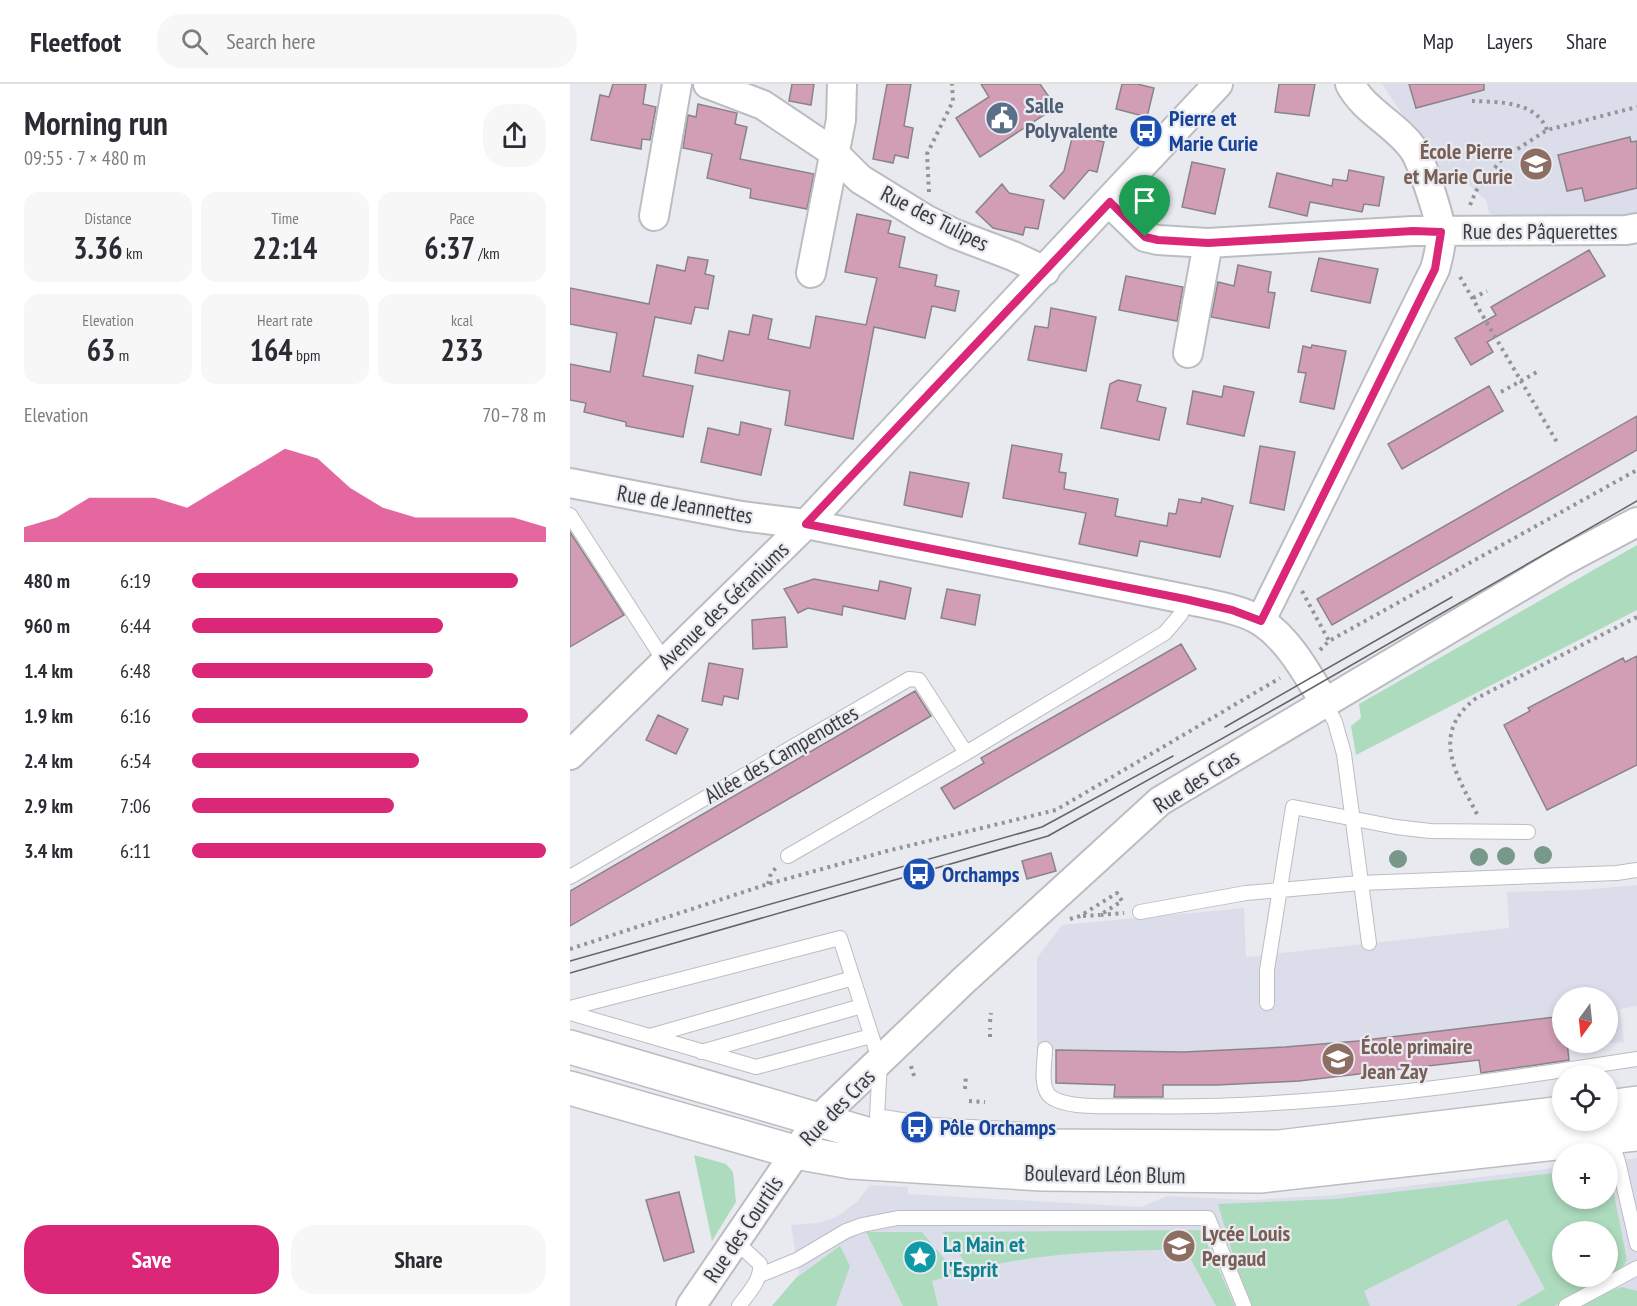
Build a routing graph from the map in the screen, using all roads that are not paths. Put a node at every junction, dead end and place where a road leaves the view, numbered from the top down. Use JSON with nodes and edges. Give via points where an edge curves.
{"nodes":[{"id":1,"x":678,"y":84,"type":"edge"},
{"id":2,"x":708,"y":84,"type":"edge"},
{"id":3,"x":842,"y":84,"type":"edge"},
{"id":4,"x":1218,"y":84,"type":"edge"},
{"id":5,"x":1350,"y":84,"type":"edge"},
{"id":6,"x":833,"y":152,"type":"junction"},
{"id":7,"x":1110,"y":202,"type":"junction"},
{"id":8,"x":654,"y":216,"type":"dead end"},
{"id":9,"x":1637,"y":228,"type":"edge"},
{"id":10,"x":1441,"y":232,"type":"junction"},
{"id":11,"x":1208,"y":243,"type":"junction"},
{"id":12,"x":1045,"y":271,"type":"junction"},
{"id":13,"x":811,"y":273,"type":"dead end"},
{"id":14,"x":1188,"y":353,"type":"dead end"},
{"id":15,"x":570,"y":483,"type":"edge"},
{"id":16,"x":570,"y":515,"type":"edge"},
{"id":17,"x":1637,"y":522,"type":"edge"},
{"id":18,"x":806,"y":524,"type":"junction"},
{"id":19,"x":1185,"y":599,"type":"junction"},
{"id":20,"x":1261,"y":621,"type":"junction"},
{"id":21,"x":665,"y":662,"type":"junction"},
{"id":22,"x":1325,"y":703,"type":"junction"},
{"id":23,"x":966,"y":753,"type":"junction"},
{"id":24,"x":570,"y":755,"type":"edge"},
{"id":25,"x":1351,"y":818,"type":"junction"},
{"id":26,"x":1528,"y":832,"type":"dead end"},
{"id":27,"x":788,"y":856,"type":"dead end"},
{"id":28,"x":1637,"y":870,"type":"edge"},
{"id":29,"x":570,"y":877,"type":"edge"},
{"id":30,"x":1360,"y":883,"type":"junction"},
{"id":31,"x":1279,"y":891,"type":"junction"},
{"id":32,"x":1140,"y":912,"type":"road end"},
{"id":33,"x":1369,"y":943,"type":"dead end"},
{"id":34,"x":853,"y":978,"type":"junction"},
{"id":35,"x":1267,"y":1003,"type":"dead end"},
{"id":36,"x":862,"y":1006,"type":"junction"},
{"id":37,"x":570,"y":1008,"type":"edge"},
{"id":38,"x":570,"y":1013,"type":"edge"},
{"id":39,"x":872,"y":1036,"type":"junction"},
{"id":40,"x":648,"y":1037,"type":"junction"},
{"id":41,"x":570,"y":1047,"type":"edge"},
{"id":42,"x":1045,"y":1049,"type":"dead end"},
{"id":43,"x":701,"y":1052,"type":"junction"},
{"id":44,"x":1637,"y":1059,"type":"edge"},
{"id":45,"x":880,"y":1062,"type":"junction"},
{"id":46,"x":575,"y":1089,"type":"edge"},
{"id":47,"x":1637,"y":1104,"type":"edge"},
{"id":48,"x":1552,"y":1114,"type":"edge"},
{"id":49,"x":1618,"y":1126,"type":"edge"},
{"id":50,"x":1582,"y":1131,"type":"edge"},
{"id":51,"x":1618,"y":1131,"type":"edge"},
{"id":52,"x":807,"y":1135,"type":"junction"},
{"id":53,"x":1148,"y":1146,"type":"junction"},
{"id":54,"x":735,"y":1241,"type":"junction"},
{"id":55,"x":1637,"y":1244,"type":"edge"},
{"id":56,"x":1637,"y":1268,"type":"edge"},
{"id":57,"x":760,"y":1275,"type":"junction"},
{"id":58,"x":691,"y":1306,"type":"edge"},
{"id":59,"x":739,"y":1306,"type":"edge"},
{"id":60,"x":1244,"y":1306,"type":"edge"},
{"id":61,"x":1566,"y":1306,"type":"edge"}],
"edges":[{"from":1,"to":8,"type":"street"},
{"from":2,"to":6,"type":"street","name":"Rue des Tulipes","via":[[763,105]]},
{"from":3,"to":6,"type":"street","via":[[841,120]]},
{"from":4,"to":7,"type":"street","name":"Avenue des Géraniums"},
{"from":5,"to":10,"type":"street","via":[[1413,149],[1425,173]]},
{"from":6,"to":12,"type":"street","name":"Rue des Tulipes","via":[[860,179],[925,219]]},
{"from":6,"to":13,"type":"street"},
{"from":7,"to":11,"type":"street","via":[[1145,237]]},
{"from":7,"to":12,"type":"street","name":"Avenue des Géraniums"},
{"from":9,"to":10,"type":"street","name":"Rue des Pâquerettes"},
{"from":10,"to":11,"type":"street"},
{"from":10,"to":20,"type":"street","name":"Rue des Pâquerettes","via":[[1435,269]]},
{"from":11,"to":14,"type":"street"},
{"from":12,"to":18,"type":"street","name":"Avenue des Géraniums"},
{"from":15,"to":18,"type":"street","name":"Rue de Jeannettes","via":[[741,516]]},
{"from":16,"to":21,"type":"lane"},
{"from":17,"to":22,"type":"street","name":"Rue des Cras","via":[[1565,560]]},
{"from":18,"to":19,"type":"street","name":"Rue de Jeannettes"},
{"from":18,"to":21,"type":"street","name":"Avenue des Géraniums"},
{"from":19,"to":20,"type":"street","name":"Rue de Jeannettes"},
{"from":19,"to":23,"type":"lane","via":[[1181,614],[1165,633]]},
{"from":20,"to":22,"type":"street","name":"Rue de Jeannettes","via":[[1285,642]]},
{"from":21,"to":24,"type":"street","name":"Avenue des Géraniums"},
{"from":22,"to":25,"type":"lane","via":[[1344,754]]},
{"from":22,"to":45,"type":"street","name":"Rue des Cras","via":[[1160,801]]},
{"from":23,"to":27,"type":"lane"},
{"from":23,"to":29,"type":"lane","name":"Allée des Campenottes","via":[[919,680],[909,679]]},
{"from":25,"to":26,"type":"lane","via":[[1396,827]]},
{"from":25,"to":30,"type":"lane"},
{"from":25,"to":31,"type":"lane","via":[[1293,807]]},
{"from":28,"to":30,"type":"lane"},
{"from":30,"to":31,"type":"lane"},
{"from":30,"to":33,"type":"lane"},
{"from":31,"to":32,"type":"lane"},
{"from":31,"to":35,"type":"lane","via":[[1267,970]]},
{"from":34,"to":36,"type":"lane"},
{"from":34,"to":37,"type":"lane","via":[[840,938]]},
{"from":34,"to":40,"type":"lane"},
{"from":36,"to":39,"type":"lane"},
{"from":36,"to":43,"type":"lane"},
{"from":38,"to":40,"type":"lane"},
{"from":39,"to":43,"type":"lane","via":[[756,1067]]},
{"from":39,"to":45,"type":"lane"},
{"from":40,"to":43,"type":"lane"},
{"from":41,"to":52,"type":"main road","name":"Boulevard Léon Blum"},
{"from":42,"to":44,"type":"lane","via":[[1045,1089],[1049,1096],[1094,1106],[1301,1103]]},
{"from":45,"to":52,"type":"street","name":"Rue des Cras"},
{"from":45,"to":53,"type":"lane","via":[[877,1116],[933,1125],[1110,1134]]},
{"from":46,"to":52,"type":"main road","name":"Boulevard Léon Blum"},
{"from":47,"to":49,"type":"main road","name":"Boulevard Léon Blum"},
{"from":48,"to":53,"type":"main road","name":"Boulevard Léon Blum","via":[[1279,1147]]},
{"from":50,"to":52,"type":"main road","name":"Boulevard Léon Blum","via":[[1260,1176],[1042,1174],[852,1162]]},
{"from":51,"to":55,"type":"lane","via":[[1618,1161]]},
{"from":52,"to":53,"type":"main road","name":"Boulevard Léon Blum","via":[[1004,1146]]},
{"from":52,"to":54,"type":"street","name":"Rue des Courtils"},
{"from":54,"to":57,"type":"lane","via":[[760,1264]]},
{"from":54,"to":58,"type":"street","name":"Rue des Courtils"},
{"from":56,"to":61,"type":"lane"},
{"from":57,"to":59,"type":"lane"},
{"from":57,"to":60,"type":"lane","via":[[797,1260],[846,1231],[898,1218],[1208,1218]]}]}
